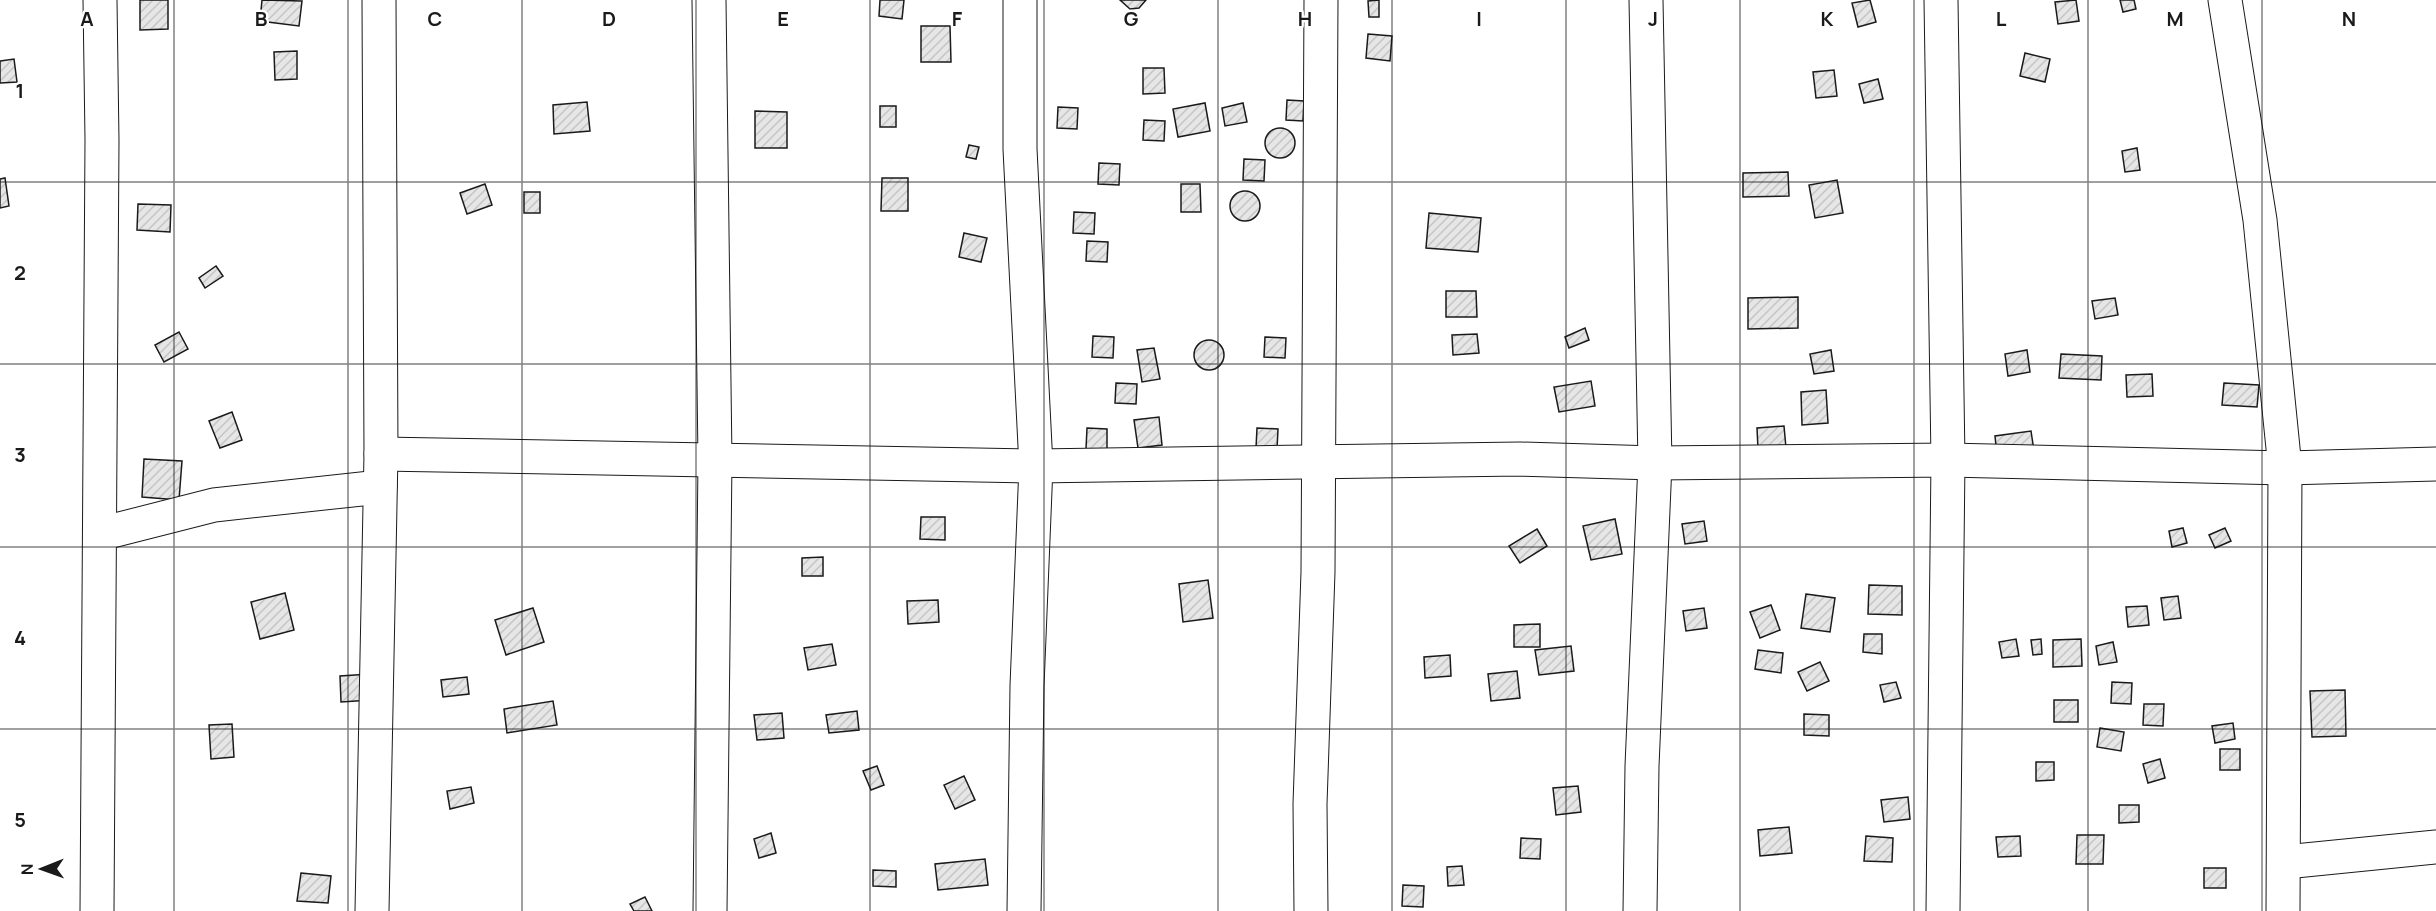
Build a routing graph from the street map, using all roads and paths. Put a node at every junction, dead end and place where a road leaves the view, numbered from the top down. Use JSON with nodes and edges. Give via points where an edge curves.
{"nodes":[{"id":1,"x":100,"y":0,"type":"edge"},
{"id":2,"x":380,"y":0,"type":"edge"},
{"id":3,"x":709,"y":0,"type":"edge"},
{"id":4,"x":1020,"y":0,"type":"edge"},
{"id":5,"x":1321,"y":0,"type":"edge"},
{"id":6,"x":1646,"y":0,"type":"edge"},
{"id":7,"x":1941,"y":0,"type":"edge"},
{"id":8,"x":2224,"y":0,"type":"edge"},
{"id":9,"x":381,"y":454,"type":"junction"},
{"id":10,"x":715,"y":460,"type":"junction"},
{"id":11,"x":1948,"y":460,"type":"junction"},
{"id":12,"x":1317,"y":462,"type":"junction"},
{"id":13,"x":1655,"y":463,"type":"junction"},
{"id":14,"x":2436,"y":464,"type":"edge"},
{"id":15,"x":1036,"y":466,"type":"junction"},
{"id":16,"x":2285,"y":468,"type":"junction"},
{"id":17,"x":380,"y":486,"type":"junction"},
{"id":18,"x":100,"y":534,"type":"junction"},
{"id":19,"x":2436,"y":848,"type":"edge"},
{"id":20,"x":2284,"y":862,"type":"junction"},
{"id":21,"x":96,"y":911,"type":"edge"},
{"id":22,"x":372,"y":911,"type":"edge"},
{"id":23,"x":710,"y":911,"type":"edge"},
{"id":24,"x":1024,"y":911,"type":"edge"},
{"id":25,"x":1311,"y":911,"type":"edge"},
{"id":26,"x":1640,"y":911,"type":"edge"},
{"id":27,"x":1943,"y":911,"type":"edge"},
{"id":28,"x":2283,"y":911,"type":"edge"}],
"edges":[{"from":1,"to":18,"type":"street"},
{"from":2,"to":9,"type":"street"},
{"from":3,"to":10,"type":"street"},
{"from":4,"to":15,"type":"street","via":[[1020,149]]},
{"from":5,"to":12,"type":"street"},
{"from":6,"to":13,"type":"street"},
{"from":7,"to":11,"type":"street"},
{"from":8,"to":16,"type":"street","via":[[2260,220]]},
{"from":9,"to":10,"type":"street"},
{"from":9,"to":17,"type":"street"},
{"from":10,"to":15,"type":"street"},
{"from":10,"to":23,"type":"street"},
{"from":11,"to":13,"type":"street"},
{"from":11,"to":16,"type":"street"},
{"from":11,"to":27,"type":"street"},
{"from":12,"to":13,"type":"street","via":[[1520,459]]},
{"from":12,"to":15,"type":"street"},
{"from":12,"to":25,"type":"street"},
{"from":13,"to":26,"type":"street"},
{"from":14,"to":16,"type":"street"},
{"from":15,"to":24,"type":"street","via":[[1027,686]]},
{"from":16,"to":20,"type":"street"},
{"from":17,"to":18,"type":"street","via":[[214,505]]},
{"from":17,"to":22,"type":"street"},
{"from":18,"to":21,"type":"street"},
{"from":19,"to":20,"type":"street"},
{"from":20,"to":28,"type":"street"}]}
